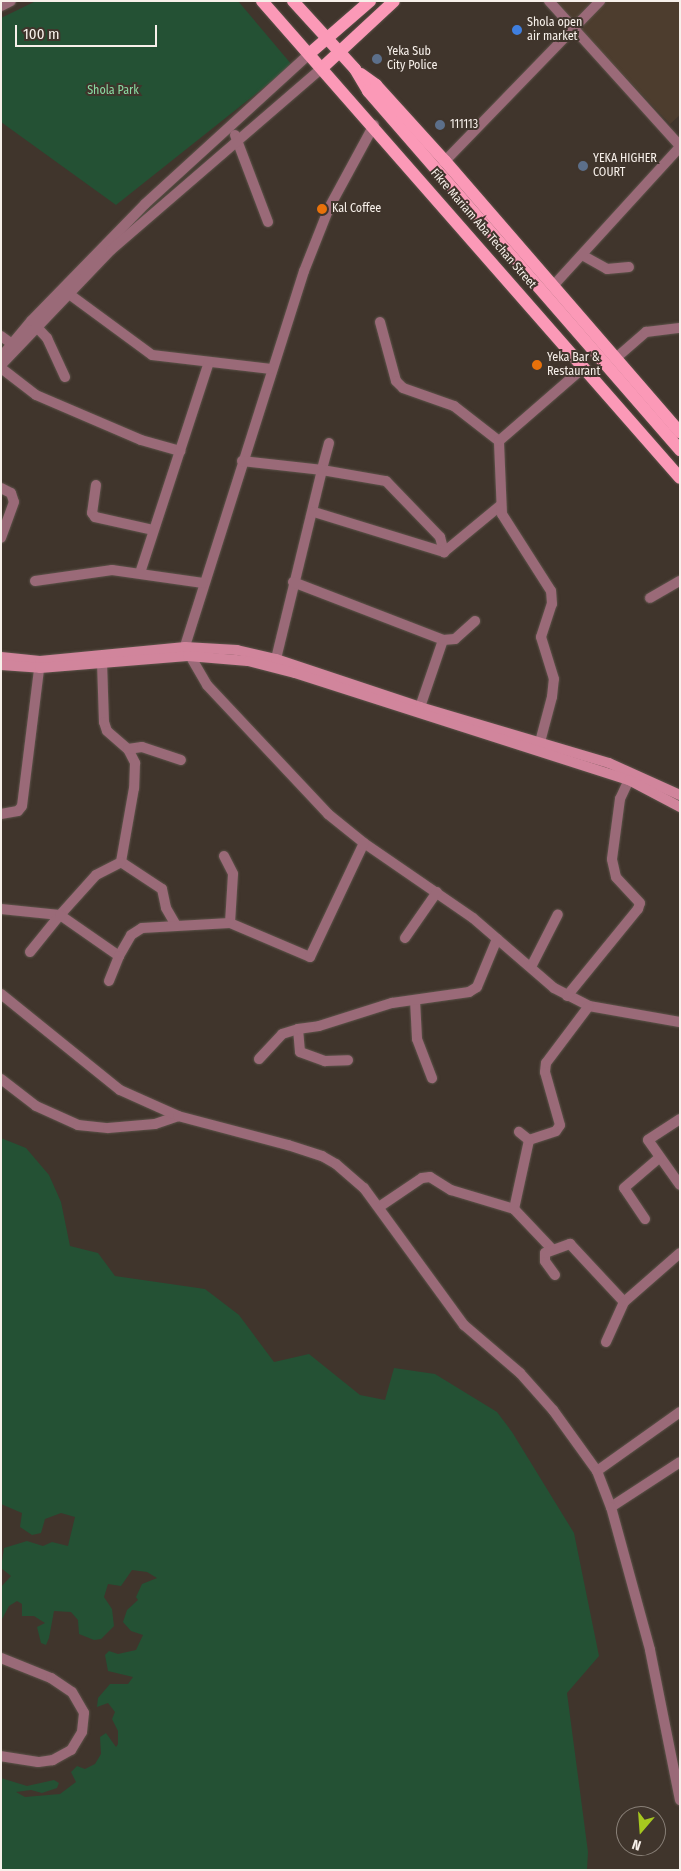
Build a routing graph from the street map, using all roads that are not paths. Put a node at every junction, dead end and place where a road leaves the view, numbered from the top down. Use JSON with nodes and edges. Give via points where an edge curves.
{"nodes":[{"id":1,"x":11,"y":1,"type":"edge"},
{"id":2,"x":262,"y":1,"type":"edge"},
{"id":3,"x":292,"y":1,"type":"edge"},
{"id":4,"x":370,"y":1,"type":"edge"},
{"id":5,"x":394,"y":1,"type":"edge"},
{"id":6,"x":549,"y":1,"type":"edge"},
{"id":7,"x":600,"y":1,"type":"edge"},
{"id":8,"x":1,"y":6,"type":"edge"},
{"id":9,"x":573,"y":28,"type":"junction"},
{"id":10,"x":327,"y":39,"type":"junction"},
{"id":11,"x":339,"y":53,"type":"junction"},
{"id":12,"x":308,"y":54,"type":"junction"},
{"id":13,"x":322,"y":68,"type":"junction"},
{"id":14,"x":355,"y":69,"type":"junction"},
{"id":15,"x":374,"y":125,"type":"junction"},
{"id":16,"x":232,"y":127,"type":"junction"},
{"id":17,"x":236,"y":140,"type":"junction"},
{"id":18,"x":680,"y":147,"type":"edge"},
{"id":19,"x":445,"y":161,"type":"junction"},
{"id":20,"x":268,"y":222,"type":"dead end"},
{"id":21,"x":582,"y":255,"type":"junction"},
{"id":22,"x":629,"y":267,"type":"dead end"},
{"id":23,"x":547,"y":288,"type":"junction"},
{"id":24,"x":66,"y":292,"type":"junction"},
{"id":25,"x":529,"y":303,"type":"junction"},
{"id":26,"x":380,"y":322,"type":"dead end"},
{"id":27,"x":34,"y":324,"type":"junction"},
{"id":28,"x":680,"y":328,"type":"edge"},
{"id":29,"x":1,"y":336,"type":"edge"},
{"id":30,"x":12,"y":344,"type":"junction"},
{"id":31,"x":1,"y":357,"type":"edge"},
{"id":32,"x":616,"y":358,"type":"junction"},
{"id":33,"x":209,"y":362,"type":"junction"},
{"id":34,"x":1,"y":367,"type":"edge"},
{"id":35,"x":584,"y":367,"type":"junction"},
{"id":36,"x":271,"y":369,"type":"junction"},
{"id":37,"x":65,"y":377,"type":"dead end"},
{"id":38,"x":680,"y":432,"type":"edge"},
{"id":39,"x":498,"y":441,"type":"junction"},
{"id":40,"x":328,"y":442,"type":"dead end"},
{"id":41,"x":680,"y":450,"type":"edge"},
{"id":42,"x":180,"y":451,"type":"junction"},
{"id":43,"x":242,"y":461,"type":"junction"},
{"id":44,"x":322,"y":470,"type":"junction"},
{"id":45,"x":680,"y":478,"type":"edge"},
{"id":46,"x":96,"y":485,"type":"dead end"},
{"id":47,"x":1,"y":488,"type":"edge"},
{"id":48,"x":501,"y":505,"type":"junction"},
{"id":49,"x":314,"y":512,"type":"junction"},
{"id":50,"x":154,"y":530,"type":"junction"},
{"id":51,"x":1,"y":538,"type":"edge"},
{"id":52,"x":444,"y":552,"type":"junction"},
{"id":53,"x":140,"y":573,"type":"junction"},
{"id":54,"x":35,"y":581,"type":"dead end"},
{"id":55,"x":680,"y":581,"type":"edge"},
{"id":56,"x":293,"y":582,"type":"junction"},
{"id":57,"x":203,"y":583,"type":"junction"},
{"id":58,"x":650,"y":598,"type":"dead end"},
{"id":59,"x":475,"y":620,"type":"dead end"},
{"id":60,"x":443,"y":640,"type":"junction"},
{"id":61,"x":187,"y":651,"type":"junction"},
{"id":62,"x":1,"y":657,"type":"edge"},
{"id":63,"x":276,"y":659,"type":"junction"},
{"id":64,"x":102,"y":662,"type":"junction"},
{"id":65,"x":1,"y":664,"type":"edge"},
{"id":66,"x":40,"y":664,"type":"junction"},
{"id":67,"x":420,"y":707,"type":"junction"},
{"id":68,"x":470,"y":726,"type":"junction"},
{"id":69,"x":540,"y":742,"type":"junction"},
{"id":70,"x":128,"y":749,"type":"junction"},
{"id":71,"x":181,"y":760,"type":"dead end"},
{"id":72,"x":629,"y":780,"type":"junction"},
{"id":73,"x":680,"y":795,"type":"edge"},
{"id":74,"x":680,"y":807,"type":"edge"},
{"id":75,"x":1,"y":814,"type":"edge"},
{"id":76,"x":364,"y":843,"type":"junction"},
{"id":77,"x":224,"y":856,"type":"dead end"},
{"id":78,"x":121,"y":862,"type":"junction"},
{"id":79,"x":436,"y":892,"type":"junction"},
{"id":80,"x":1,"y":909,"type":"edge"},
{"id":81,"x":558,"y":914,"type":"dead end"},
{"id":82,"x":60,"y":915,"type":"junction"},
{"id":83,"x":230,"y":923,"type":"junction"},
{"id":84,"x":176,"y":925,"type":"junction"},
{"id":85,"x":405,"y":938,"type":"dead end"},
{"id":86,"x":497,"y":939,"type":"junction"},
{"id":87,"x":30,"y":952,"type":"dead end"},
{"id":88,"x":119,"y":956,"type":"junction"},
{"id":89,"x":531,"y":967,"type":"junction"},
{"id":90,"x":110,"y":981,"type":"dead end"},
{"id":91,"x":1,"y":994,"type":"edge"},
{"id":92,"x":567,"y":996,"type":"junction"},
{"id":93,"x":415,"y":1000,"type":"junction"},
{"id":94,"x":589,"y":1006,"type":"junction"},
{"id":95,"x":680,"y":1022,"type":"edge"},
{"id":96,"x":298,"y":1029,"type":"junction"},
{"id":97,"x":259,"y":1059,"type":"dead end"},
{"id":98,"x":348,"y":1060,"type":"dead end"},
{"id":99,"x":432,"y":1078,"type":"dead end"},
{"id":100,"x":1,"y":1079,"type":"edge"},
{"id":101,"x":178,"y":1116,"type":"junction"},
{"id":102,"x":680,"y":1119,"type":"edge"},
{"id":103,"x":519,"y":1132,"type":"dead end"},
{"id":104,"x":529,"y":1140,"type":"junction"},
{"id":105,"x":659,"y":1158,"type":"junction"},
{"id":106,"x":680,"y":1185,"type":"edge"},
{"id":107,"x":379,"y":1207,"type":"junction"},
{"id":108,"x":514,"y":1209,"type":"junction"},
{"id":109,"x":644,"y":1219,"type":"dead end"},
{"id":110,"x":552,"y":1248,"type":"junction"},
{"id":111,"x":678,"y":1257,"type":"edge"},
{"id":112,"x":554,"y":1275,"type":"dead end"},
{"id":113,"x":624,"y":1302,"type":"junction"},
{"id":114,"x":606,"y":1342,"type":"dead end"},
{"id":115,"x":680,"y":1412,"type":"edge"},
{"id":116,"x":680,"y":1462,"type":"edge"},
{"id":117,"x":597,"y":1471,"type":"junction"},
{"id":118,"x":611,"y":1507,"type":"junction"},
{"id":119,"x":1,"y":1658,"type":"edge"},
{"id":120,"x":1,"y":1756,"type":"edge"},
{"id":121,"x":680,"y":1800,"type":"edge"}],
"edges":[{"from":1,"to":8,"type":"street"},
{"from":2,"to":12,"type":"main road","name":"Fikre Mariam Aba Techan Street"},
{"from":3,"to":10,"type":"main road","name":"Fikre Mariam Aba Techan Street"},
{"from":4,"to":10,"type":"main road"},
{"from":5,"to":11,"type":"main road"},
{"from":6,"to":9,"type":"street"},
{"from":7,"to":9,"type":"street"},
{"from":9,"to":18,"type":"street"},
{"from":9,"to":19,"type":"street"},
{"from":10,"to":11,"type":"main road","name":"Fikre Mariam Aba Techan Street"},
{"from":10,"to":12,"type":"main road"},
{"from":11,"to":13,"type":"main road"},
{"from":11,"to":14,"type":"main road","name":"Fikre Mariam Aba Techan Street"},
{"from":12,"to":13,"type":"main road","name":"Fikre Mariam Aba Techan Street"},
{"from":12,"to":16,"type":"street"},
{"from":13,"to":15,"type":"main road","name":"Fikre Mariam Aba Techan Street"},
{"from":13,"to":17,"type":"street"},
{"from":14,"to":19,"type":"main road","via":[[376,85]]},
{"from":14,"to":23,"type":"main road","name":"Fikre Mariam Aba Techan Street","via":[[368,91]]},
{"from":15,"to":25,"type":"main road","name":"Fikre Mariam Aba Techan Street"},
{"from":15,"to":36,"type":"street","via":[[329,208]]},
{"from":16,"to":17,"type":"street"},
{"from":16,"to":24,"type":"street","via":[[145,204]]},
{"from":17,"to":20,"type":"street"},
{"from":17,"to":24,"type":"street"},
{"from":18,"to":21,"type":"street"},
{"from":19,"to":23,"type":"main road"},
{"from":21,"to":22,"type":"street","via":[[607,270]]},
{"from":21,"to":23,"type":"street"},
{"from":23,"to":25,"type":"main road"},
{"from":23,"to":32,"type":"main road"},
{"from":23,"to":41,"type":"main road","name":"Fikre Mariam Aba Techan Street"},
{"from":24,"to":27,"type":"street"},
{"from":24,"to":33,"type":"street","via":[[152,355]]},
{"from":25,"to":35,"type":"main road","name":"Fikre Mariam Aba Techan Street"},
{"from":26,"to":39,"type":"street","via":[[396,381],[403,388],[454,406]]},
{"from":27,"to":30,"type":"street"},
{"from":27,"to":34,"type":"street"},
{"from":27,"to":37,"type":"street","via":[[47,338]]},
{"from":28,"to":32,"type":"street","via":[[646,332]]},
{"from":29,"to":30,"type":"street"},
{"from":30,"to":31,"type":"street"},
{"from":32,"to":38,"type":"main road"},
{"from":33,"to":36,"type":"street"},
{"from":33,"to":42,"type":"street"},
{"from":34,"to":42,"type":"street","via":[[36,395],[141,440]]},
{"from":35,"to":39,"type":"street"},
{"from":35,"to":45,"type":"main road","name":"Fikre Mariam Aba Techan Street"},
{"from":36,"to":43,"type":"street"},
{"from":39,"to":48,"type":"street"},
{"from":40,"to":44,"type":"street"},
{"from":42,"to":50,"type":"street"},
{"from":43,"to":44,"type":"street"},
{"from":43,"to":57,"type":"street"},
{"from":44,"to":49,"type":"street"},
{"from":44,"to":52,"type":"street","via":[[386,481],[440,538]]},
{"from":46,"to":50,"type":"street","via":[[92,514],[95,517]]},
{"from":47,"to":51,"type":"street","via":[[12,494],[14,502]]},
{"from":48,"to":52,"type":"street"},
{"from":48,"to":69,"type":"street","via":[[507,526],[551,591],[552,604],[541,637],[554,679]]},
{"from":49,"to":52,"type":"street"},
{"from":49,"to":56,"type":"street"},
{"from":50,"to":53,"type":"street"},
{"from":53,"to":54,"type":"street","via":[[91,571]]},
{"from":53,"to":57,"type":"street"},
{"from":55,"to":58,"type":"street"},
{"from":56,"to":60,"type":"street"},
{"from":56,"to":63,"type":"street"},
{"from":57,"to":61,"type":"street"},
{"from":59,"to":60,"type":"street","via":[[455,639]]},
{"from":60,"to":67,"type":"street"},
{"from":61,"to":63,"type":"main road","via":[[237,650]]},
{"from":61,"to":64,"type":"main road"},
{"from":61,"to":66,"type":"main road"},
{"from":61,"to":68,"type":"main road","via":[[295,673]]},
{"from":61,"to":76,"type":"street","via":[[207,685],[315,801]]},
{"from":62,"to":66,"type":"main road"},
{"from":63,"to":67,"type":"main road"},
{"from":64,"to":66,"type":"main road"},
{"from":64,"to":70,"type":"street","via":[[104,722],[112,736]]},
{"from":65,"to":66,"type":"main road"},
{"from":66,"to":75,"type":"street","via":[[22,806],[18,811]]},
{"from":67,"to":68,"type":"main road"},
{"from":68,"to":69,"type":"main road"},
{"from":68,"to":72,"type":"main road"},
{"from":69,"to":73,"type":"main road","via":[[609,763]]},
{"from":70,"to":71,"type":"street","via":[[142,747]]},
{"from":70,"to":78,"type":"street","via":[[135,772]]},
{"from":72,"to":74,"type":"main road"},
{"from":72,"to":92,"type":"street","via":[[619,805],[612,859],[616,877],[640,903]]},
{"from":76,"to":79,"type":"street"},
{"from":76,"to":83,"type":"street","via":[[310,956]]},
{"from":77,"to":83,"type":"street","via":[[233,874]]},
{"from":78,"to":82,"type":"street","via":[[96,875]]},
{"from":78,"to":84,"type":"street","via":[[162,889],[166,908]]},
{"from":79,"to":85,"type":"street"},
{"from":79,"to":86,"type":"street"},
{"from":80,"to":82,"type":"street"},
{"from":81,"to":89,"type":"street"},
{"from":82,"to":87,"type":"street"},
{"from":82,"to":88,"type":"street"},
{"from":83,"to":84,"type":"street"},
{"from":84,"to":88,"type":"street","via":[[135,930]]},
{"from":86,"to":89,"type":"street"},
{"from":86,"to":93,"type":"street","via":[[477,987],[469,992]]},
{"from":88,"to":90,"type":"street"},
{"from":89,"to":92,"type":"street"},
{"from":91,"to":101,"type":"street","via":[[120,1090]]},
{"from":92,"to":94,"type":"street"},
{"from":93,"to":96,"type":"street","via":[[392,1003],[319,1026]]},
{"from":93,"to":99,"type":"street","via":[[416,1039]]},
{"from":94,"to":95,"type":"street"},
{"from":94,"to":104,"type":"street","via":[[546,1063],[545,1072],[560,1126],[556,1131]]},
{"from":96,"to":97,"type":"street","via":[[282,1034]]},
{"from":96,"to":98,"type":"street","via":[[300,1052],[325,1061]]},
{"from":100,"to":101,"type":"street","via":[[36,1106],[78,1125],[108,1128],[155,1124]]},
{"from":101,"to":107,"type":"street","via":[[322,1156],[364,1188]]},
{"from":102,"to":105,"type":"street","via":[[648,1140]]},
{"from":103,"to":104,"type":"street"},
{"from":104,"to":108,"type":"street"},
{"from":105,"to":106,"type":"street"},
{"from":105,"to":109,"type":"street","via":[[624,1188]]},
{"from":107,"to":108,"type":"street","via":[[426,1176],[451,1190]]},
{"from":107,"to":117,"type":"street","via":[[452,1312],[520,1372]]},
{"from":108,"to":110,"type":"street"},
{"from":110,"to":112,"type":"street","via":[[545,1256]]},
{"from":110,"to":113,"type":"street","via":[[567,1243],[574,1246]]},
{"from":111,"to":113,"type":"street"},
{"from":113,"to":114,"type":"street"},
{"from":115,"to":117,"type":"street"},
{"from":116,"to":118,"type":"street"},
{"from":117,"to":118,"type":"street"},
{"from":118,"to":121,"type":"street","via":[[650,1650]]},
{"from":119,"to":120,"type":"street","via":[[51,1678],[72,1692],[84,1713],[82,1732],[71,1750],[53,1760],[38,1762]]}]}
